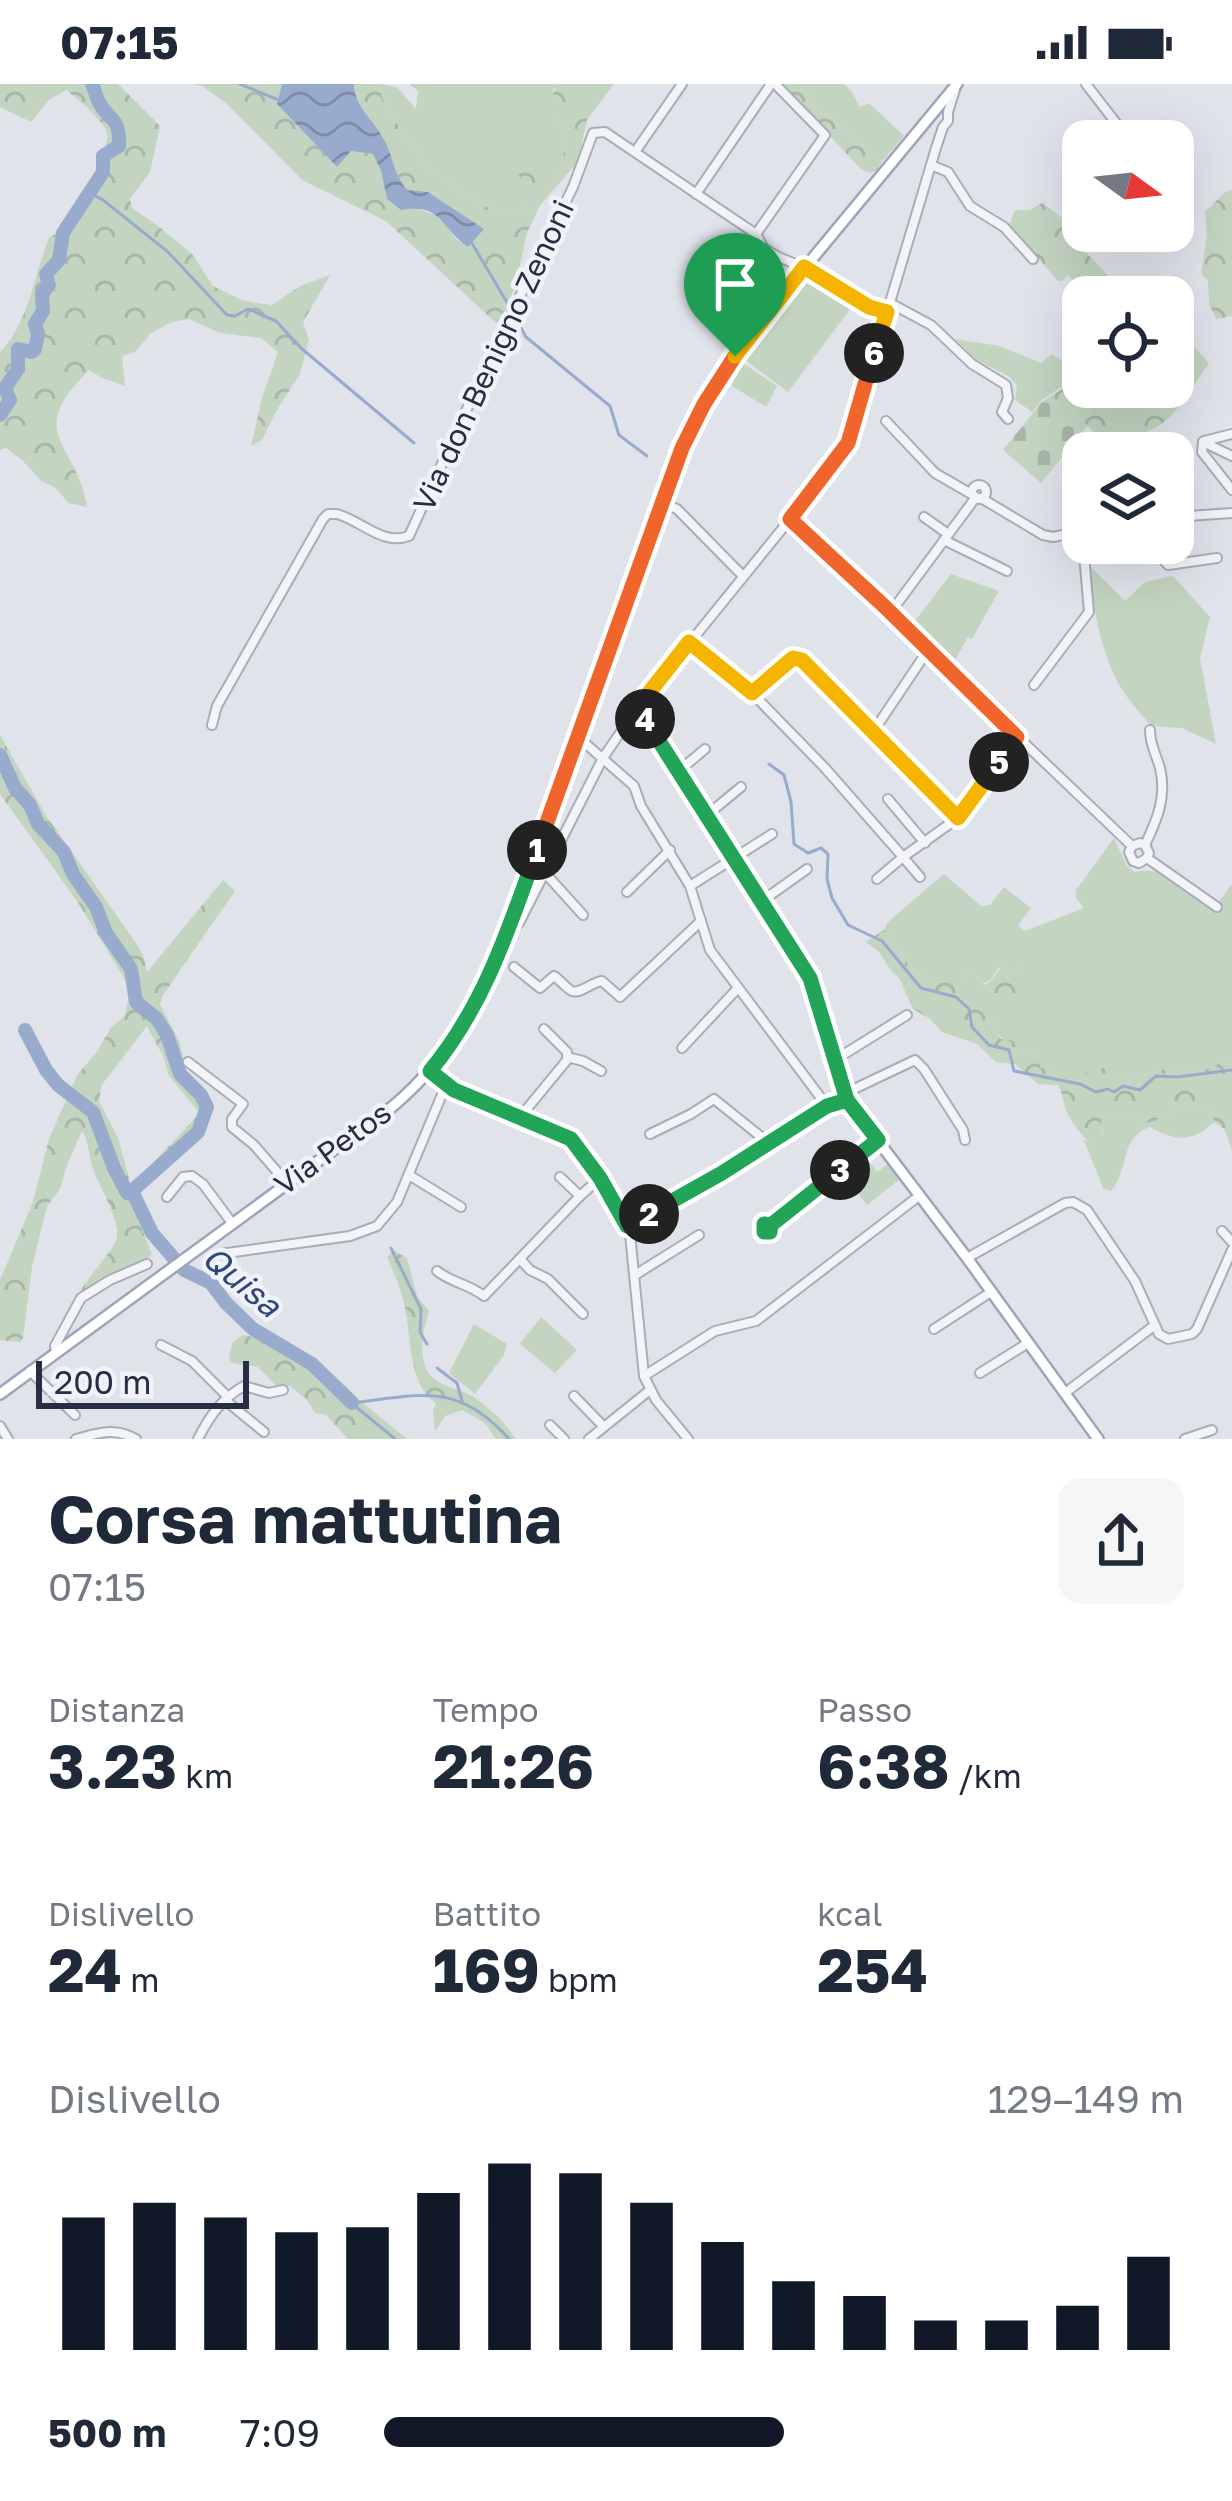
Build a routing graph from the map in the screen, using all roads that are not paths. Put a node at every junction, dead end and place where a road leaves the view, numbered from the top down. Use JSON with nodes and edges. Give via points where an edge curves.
{"nodes":[{"id":1,"x":682,"y":84,"type":"edge"},
{"id":2,"x":773,"y":84,"type":"edge"},
{"id":3,"x":1086,"y":84,"type":"edge"},
{"id":4,"x":957,"y":85,"type":"edge"},
{"id":5,"x":935,"y":110,"type":"junction"},
{"id":6,"x":1114,"y":120,"type":"edge"},
{"id":7,"x":915,"y":134,"type":"junction"},
{"id":8,"x":937,"y":148,"type":"junction"},
{"id":9,"x":635,"y":152,"type":"junction"},
{"id":10,"x":931,"y":165,"type":"junction"},
{"id":11,"x":696,"y":194,"type":"junction"},
{"id":12,"x":756,"y":234,"type":"junction"},
{"id":13,"x":1033,"y":259,"type":"dead end"},
{"id":14,"x":780,"y":266,"type":"junction"},
{"id":15,"x":804,"y":267,"type":"junction"},
{"id":16,"x":793,"y":281,"type":"junction"},
{"id":17,"x":774,"y":304,"type":"junction"},
{"id":18,"x":889,"y":308,"type":"junction"},
{"id":19,"x":1008,"y":419,"type":"dead end"},
{"id":20,"x":886,"y":421,"type":"dead end"},
{"id":21,"x":1232,"y":434,"type":"edge"},
{"id":22,"x":1203,"y":442,"type":"junction"},
{"id":23,"x":1232,"y":456,"type":"edge"},
{"id":24,"x":1232,"y":490,"type":"edge"},
{"id":25,"x":979,"y":495,"type":"junction"},
{"id":26,"x":662,"y":503,"type":"junction"},
{"id":27,"x":1232,"y":513,"type":"edge"},
{"id":28,"x":1194,"y":516,"type":"edge"},
{"id":29,"x":924,"y":517,"type":"dead end"},
{"id":30,"x":790,"y":519,"type":"junction"},
{"id":31,"x":1062,"y":534,"type":"edge"},
{"id":32,"x":946,"y":537,"type":"junction"},
{"id":33,"x":1217,"y":558,"type":"dead end"},
{"id":34,"x":1194,"y":561,"type":"edge"},
{"id":35,"x":1085,"y":564,"type":"edge"},
{"id":36,"x":1007,"y":571,"type":"dead end"},
{"id":37,"x":743,"y":576,"type":"junction"},
{"id":38,"x":891,"y":612,"type":"junction"},
{"id":39,"x":689,"y":642,"type":"junction"},
{"id":40,"x":928,"y":650,"type":"junction"},
{"id":41,"x":1034,"y":685,"type":"dead end"},
{"id":42,"x":752,"y":693,"type":"junction"},
{"id":43,"x":637,"y":708,"type":"junction"},
{"id":44,"x":212,"y":725,"type":"dead end"},
{"id":45,"x":1150,"y":730,"type":"dead end"},
{"id":46,"x":873,"y":732,"type":"junction"},
{"id":47,"x":578,"y":736,"type":"junction"},
{"id":48,"x":1017,"y":737,"type":"junction"},
{"id":49,"x":705,"y":749,"type":"dead end"},
{"id":50,"x":603,"y":758,"type":"junction"},
{"id":51,"x":680,"y":770,"type":"junction"},
{"id":52,"x":741,"y":787,"type":"dead end"},
{"id":53,"x":888,"y":799,"type":"dead end"},
{"id":54,"x":707,"y":815,"type":"junction"},
{"id":55,"x":958,"y":818,"type":"junction"},
{"id":56,"x":772,"y":834,"type":"dead end"},
{"id":57,"x":925,"y":843,"type":"junction"},
{"id":58,"x":1145,"y":845,"type":"junction"},
{"id":59,"x":1132,"y":846,"type":"junction"},
{"id":60,"x":670,"y":850,"type":"junction"},
{"id":61,"x":733,"y":857,"type":"junction"},
{"id":62,"x":903,"y":857,"type":"junction"},
{"id":63,"x":1148,"y":858,"type":"junction"},
{"id":64,"x":807,"y":869,"type":"dead end"},
{"id":65,"x":545,"y":873,"type":"junction"},
{"id":66,"x":920,"y":877,"type":"dead end"},
{"id":67,"x":877,"y":879,"type":"dead end"},
{"id":68,"x":690,"y":886,"type":"junction"},
{"id":69,"x":627,"y":892,"type":"dead end"},
{"id":70,"x":532,"y":897,"type":"junction"},
{"id":71,"x":762,"y":901,"type":"junction"},
{"id":72,"x":518,"y":904,"type":"junction"},
{"id":73,"x":1217,"y":907,"type":"dead end"},
{"id":74,"x":583,"y":915,"type":"dead end"},
{"id":75,"x":701,"y":921,"type":"junction"},
{"id":76,"x":505,"y":938,"type":"junction"},
{"id":77,"x":514,"y":967,"type":"dead end"},
{"id":78,"x":737,"y":989,"type":"junction"},
{"id":79,"x":907,"y":1015,"type":"dead end"},
{"id":80,"x":544,"y":1029,"type":"dead end"},
{"id":81,"x":682,"y":1048,"type":"dead end"},
{"id":82,"x":567,"y":1057,"type":"junction"},
{"id":83,"x":834,"y":1058,"type":"junction"},
{"id":84,"x":188,"y":1062,"type":"dead end"},
{"id":85,"x":430,"y":1071,"type":"junction"},
{"id":86,"x":601,"y":1071,"type":"dead end"},
{"id":87,"x":446,"y":1085,"type":"junction"},
{"id":88,"x":847,"y":1100,"type":"junction"},
{"id":89,"x":827,"y":1106,"type":"junction"},
{"id":90,"x":521,"y":1117,"type":"junction"},
{"id":91,"x":650,"y":1134,"type":"dead end"},
{"id":92,"x":878,"y":1140,"type":"junction"},
{"id":93,"x":965,"y":1140,"type":"dead end"},
{"id":94,"x":770,"y":1144,"type":"junction"},
{"id":95,"x":409,"y":1175,"type":"junction"},
{"id":96,"x":560,"y":1177,"type":"dead end"},
{"id":97,"x":600,"y":1178,"type":"junction"},
{"id":98,"x":286,"y":1183,"type":"junction"},
{"id":99,"x":580,"y":1196,"type":"junction"},
{"id":100,"x":919,"y":1196,"type":"junction"},
{"id":101,"x":167,"y":1197,"type":"dead end"},
{"id":102,"x":461,"y":1207,"type":"dead end"},
{"id":103,"x":232,"y":1223,"type":"junction"},
{"id":104,"x":771,"y":1225,"type":"dead end"},
{"id":105,"x":627,"y":1226,"type":"junction"},
{"id":106,"x":1222,"y":1231,"type":"dead end"},
{"id":107,"x":699,"y":1235,"type":"dead end"},
{"id":108,"x":1232,"y":1246,"type":"edge"},
{"id":109,"x":220,"y":1254,"type":"dead end"},
{"id":110,"x":967,"y":1258,"type":"junction"},
{"id":111,"x":520,"y":1259,"type":"junction"},
{"id":112,"x":147,"y":1264,"type":"dead end"},
{"id":113,"x":437,"y":1271,"type":"dead end"},
{"id":114,"x":635,"y":1276,"type":"junction"},
{"id":115,"x":991,"y":1292,"type":"junction"},
{"id":116,"x":583,"y":1314,"type":"dead end"},
{"id":117,"x":1155,"y":1325,"type":"junction"},
{"id":118,"x":934,"y":1330,"type":"dead end"},
{"id":119,"x":1028,"y":1342,"type":"junction"},
{"id":120,"x":161,"y":1345,"type":"dead end"},
{"id":121,"x":56,"y":1352,"type":"junction"},
{"id":122,"x":30,"y":1370,"type":"junction"},
{"id":123,"x":980,"y":1373,"type":"dead end"},
{"id":124,"x":644,"y":1376,"type":"junction"},
{"id":125,"x":283,"y":1390,"type":"dead end"},
{"id":126,"x":650,"y":1390,"type":"junction"},
{"id":127,"x":1065,"y":1393,"type":"junction"},
{"id":128,"x":0,"y":1394,"type":"edge"},
{"id":129,"x":574,"y":1396,"type":"dead end"},
{"id":130,"x":226,"y":1399,"type":"junction"},
{"id":131,"x":75,"y":1415,"type":"dead end"},
{"id":132,"x":550,"y":1425,"type":"dead end"},
{"id":133,"x":0,"y":1426,"type":"edge"},
{"id":134,"x":604,"y":1427,"type":"junction"},
{"id":135,"x":1213,"y":1430,"type":"dead end"},
{"id":136,"x":264,"y":1432,"type":"dead end"},
{"id":137,"x":1095,"y":1438,"type":"edge"},
{"id":138,"x":8,"y":1439,"type":"edge"},
{"id":139,"x":76,"y":1439,"type":"edge"},
{"id":140,"x":136,"y":1439,"type":"edge"},
{"id":141,"x":198,"y":1439,"type":"edge"},
{"id":142,"x":564,"y":1439,"type":"edge"},
{"id":143,"x":589,"y":1439,"type":"edge"},
{"id":144,"x":688,"y":1439,"type":"edge"},
{"id":145,"x":1185,"y":1439,"type":"edge"}],
"edges":[{"from":1,"to":9,"type":"street"},
{"from":2,"to":11,"type":"street"},
{"from":2,"to":12,"type":"street","via":[[825,135]]},
{"from":3,"to":6,"type":"street"},
{"from":4,"to":5,"type":"main road","name":"Via Petos"},
{"from":4,"to":8,"type":"street"},
{"from":5,"to":7,"type":"main road","name":"Via Petos"},
{"from":5,"to":8,"type":"street"},
{"from":7,"to":8,"type":"street","via":[[929,134]]},
{"from":7,"to":15,"type":"main road","name":"Via Petos"},
{"from":8,"to":10,"type":"street"},
{"from":9,"to":11,"type":"street","name":"Via don Benigno Zenoni"},
{"from":9,"to":44,"type":"street","name":"Via don Benigno Zenoni","via":[[593,133],[409,536],[387,538],[338,514],[322,518]]},
{"from":10,"to":13,"type":"street","via":[[948,172],[970,206]]},
{"from":10,"to":18,"type":"street"},
{"from":11,"to":12,"type":"street","name":"Via don Benigno Zenoni"},
{"from":12,"to":14,"type":"street","name":"Via don Benigno Zenoni"},
{"from":14,"to":15,"type":"street","name":"Via don Benigno Zenoni"},
{"from":14,"to":16,"type":"street","name":"Via don Benigno Zenoni"},
{"from":14,"to":17,"type":"street"},
{"from":15,"to":16,"type":"main road","name":"Via Petos"},
{"from":15,"to":18,"type":"street","name":"Via don Benigno Zenoni","via":[[869,307]]},
{"from":16,"to":17,"type":"main road","name":"Via Petos"},
{"from":17,"to":26,"type":"main road","name":"Via Petos","via":[[704,404]]},
{"from":18,"to":19,"type":"street","name":"Via don Benigno Zenoni","via":[[931,326],[1003,381]]},
{"from":18,"to":30,"type":"street","via":[[848,443]]},
{"from":20,"to":25,"type":"street","via":[[935,473]]},
{"from":21,"to":22,"type":"street"},
{"from":22,"to":23,"type":"street"},
{"from":22,"to":24,"type":"street","via":[[1202,452]]},
{"from":25,"to":31,"type":"street","via":[[1048,536]]},
{"from":25,"to":32,"type":"street"},
{"from":26,"to":37,"type":"street"},
{"from":26,"to":47,"type":"main road","name":"Via Petos"},
{"from":27,"to":28,"type":"street"},
{"from":29,"to":32,"type":"street"},
{"from":30,"to":37,"type":"street"},
{"from":30,"to":38,"type":"street"},
{"from":32,"to":36,"type":"street"},
{"from":32,"to":38,"type":"street"},
{"from":33,"to":34,"type":"street"},
{"from":35,"to":41,"type":"street","via":[[1089,612]]},
{"from":37,"to":39,"type":"street"},
{"from":38,"to":40,"type":"street"},
{"from":39,"to":42,"type":"street"},
{"from":39,"to":43,"type":"street"},
{"from":40,"to":46,"type":"street"},
{"from":40,"to":48,"type":"street"},
{"from":42,"to":46,"type":"street","via":[[793,658],[802,660]]},
{"from":42,"to":62,"type":"street"},
{"from":43,"to":50,"type":"street"},
{"from":43,"to":51,"type":"main road"},
{"from":45,"to":58,"type":"street","via":[[1163,787]]},
{"from":46,"to":55,"type":"street"},
{"from":47,"to":50,"type":"street"},
{"from":47,"to":72,"type":"main road","name":"Via Petos"},
{"from":48,"to":55,"type":"street"},
{"from":48,"to":59,"type":"street"},
{"from":49,"to":51,"type":"street"},
{"from":50,"to":60,"type":"street","via":[[634,786]]},
{"from":50,"to":65,"type":"street"},
{"from":51,"to":54,"type":"main road"},
{"from":52,"to":54,"type":"street"},
{"from":53,"to":57,"type":"street"},
{"from":54,"to":61,"type":"main road"},
{"from":55,"to":57,"type":"street"},
{"from":56,"to":61,"type":"street"},
{"from":57,"to":62,"type":"street"},
{"from":58,"to":59,"type":"street"},
{"from":58,"to":63,"type":"street"},
{"from":59,"to":63,"type":"street","via":[[1133,861]]},
{"from":60,"to":68,"type":"street"},
{"from":60,"to":69,"type":"street"},
{"from":61,"to":68,"type":"street"},
{"from":61,"to":71,"type":"main road"},
{"from":62,"to":66,"type":"street"},
{"from":62,"to":67,"type":"street"},
{"from":63,"to":73,"type":"street"},
{"from":64,"to":71,"type":"street"},
{"from":65,"to":70,"type":"street"},
{"from":65,"to":74,"type":"street"},
{"from":68,"to":75,"type":"street"},
{"from":70,"to":72,"type":"street"},
{"from":70,"to":76,"type":"street"},
{"from":71,"to":83,"type":"main road","via":[[810,978]]},
{"from":72,"to":76,"type":"main road","name":"Via Petos"},
{"from":75,"to":77,"type":"street","via":[[620,997],[602,981],[572,992],[554,976],[540,988]]},
{"from":75,"to":78,"type":"street"},
{"from":76,"to":85,"type":"main road","name":"Via Petos","via":[[465,1024]]},
{"from":78,"to":81,"type":"street"},
{"from":78,"to":89,"type":"street"},
{"from":79,"to":83,"type":"street"},
{"from":80,"to":82,"type":"street"},
{"from":82,"to":86,"type":"street"},
{"from":82,"to":90,"type":"street"},
{"from":83,"to":88,"type":"main road"},
{"from":84,"to":98,"type":"street","via":[[243,1104],[232,1126]]},
{"from":85,"to":87,"type":"street"},
{"from":85,"to":98,"type":"main road","name":"Via Petos"},
{"from":87,"to":90,"type":"street"},
{"from":87,"to":95,"type":"street"},
{"from":88,"to":89,"type":"street"},
{"from":88,"to":92,"type":"main road"},
{"from":88,"to":93,"type":"street","via":[[915,1060]]},
{"from":89,"to":94,"type":"street"},
{"from":90,"to":97,"type":"street","via":[[571,1139]]},
{"from":91,"to":94,"type":"street","via":[[714,1099]]},
{"from":92,"to":100,"type":"main road"},
{"from":92,"to":104,"type":"street"},
{"from":94,"to":105,"type":"street"},
{"from":95,"to":102,"type":"street"},
{"from":95,"to":109,"type":"street","via":[[376,1226]]},
{"from":96,"to":99,"type":"street"},
{"from":97,"to":99,"type":"street"},
{"from":97,"to":105,"type":"street"},
{"from":98,"to":103,"type":"main road","name":"Via Petos"},
{"from":99,"to":111,"type":"street"},
{"from":100,"to":110,"type":"main road"},
{"from":100,"to":124,"type":"street","via":[[756,1322],[715,1331]]},
{"from":101,"to":103,"type":"street","via":[[192,1176]]},
{"from":103,"to":121,"type":"main road","name":"Via Petos"},
{"from":105,"to":114,"type":"street"},
{"from":106,"to":108,"type":"street"},
{"from":107,"to":114,"type":"street"},
{"from":108,"to":117,"type":"street","via":[[1197,1329],[1168,1339]]},
{"from":110,"to":115,"type":"main road"},
{"from":110,"to":117,"type":"street","via":[[1073,1202],[1087,1210],[1135,1281]]},
{"from":111,"to":113,"type":"street","via":[[484,1296]]},
{"from":111,"to":116,"type":"street"},
{"from":112,"to":121,"type":"street","via":[[81,1298]]},
{"from":114,"to":124,"type":"street"},
{"from":115,"to":118,"type":"street"},
{"from":115,"to":119,"type":"main road"},
{"from":117,"to":127,"type":"street"},
{"from":119,"to":123,"type":"street"},
{"from":119,"to":127,"type":"main road"},
{"from":120,"to":130,"type":"street","via":[[192,1361]]},
{"from":121,"to":122,"type":"main road","name":"Via Petos"},
{"from":122,"to":128,"type":"main road","name":"Via Petos"},
{"from":122,"to":131,"type":"street"},
{"from":124,"to":126,"type":"street"},
{"from":125,"to":130,"type":"street","via":[[244,1386]]},
{"from":126,"to":134,"type":"street"},
{"from":126,"to":144,"type":"street"},
{"from":127,"to":137,"type":"main road"},
{"from":129,"to":134,"type":"street"},
{"from":130,"to":136,"type":"street"},
{"from":130,"to":141,"type":"street"},
{"from":132,"to":142,"type":"street"},
{"from":133,"to":138,"type":"street"},
{"from":134,"to":143,"type":"street"},
{"from":135,"to":145,"type":"street"},
{"from":139,"to":140,"type":"street","via":[[108,1430]]}]}
